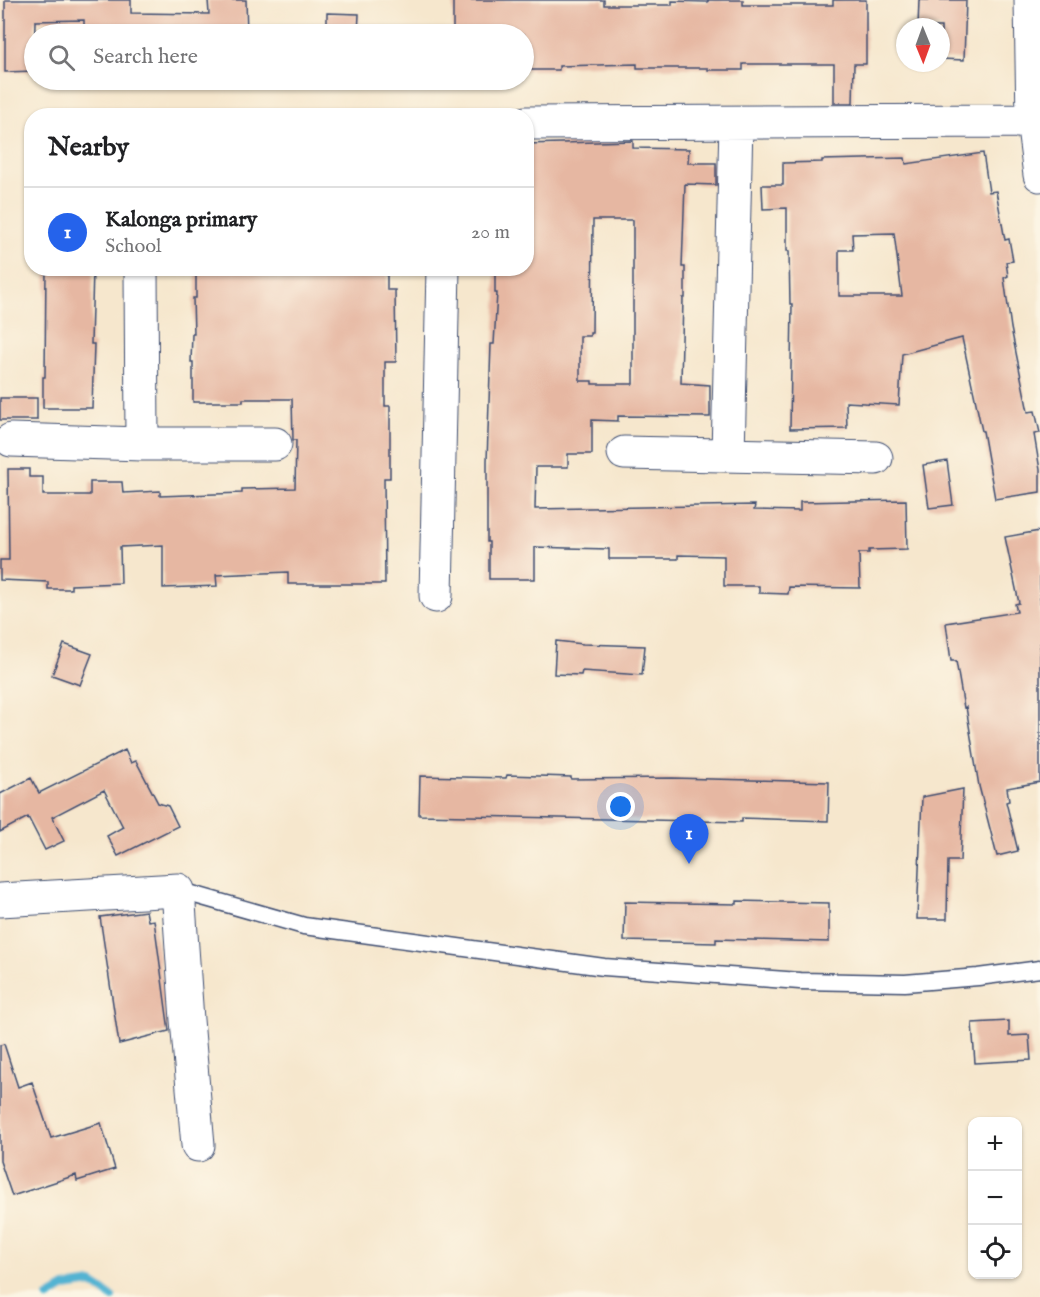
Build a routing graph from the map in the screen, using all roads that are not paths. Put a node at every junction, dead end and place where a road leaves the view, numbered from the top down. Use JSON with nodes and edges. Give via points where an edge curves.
{"nodes":[{"id":1,"x":1031,"y":0,"type":"edge"},
{"id":2,"x":1033,"y":121,"type":"junction"},
{"id":3,"x":534,"y":123,"type":"edge"},
{"id":4,"x":736,"y":123,"type":"junction"},
{"id":5,"x":1040,"y":173,"type":"edge"},
{"id":6,"x":141,"y":276,"type":"edge"},
{"id":7,"x":443,"y":276,"type":"edge"},
{"id":8,"x":11,"y":440,"type":"dead end"},
{"id":9,"x":141,"y":444,"type":"junction"},
{"id":10,"x":275,"y":444,"type":"dead end"},
{"id":11,"x":624,"y":453,"type":"dead end"},
{"id":12,"x":728,"y":454,"type":"junction"},
{"id":13,"x":876,"y":458,"type":"dead end"},
{"id":14,"x":436,"y":596,"type":"dead end"},
{"id":15,"x":178,"y":890,"type":"junction"},
{"id":16,"x":0,"y":900,"type":"edge"},
{"id":17,"x":1040,"y":969,"type":"edge"},
{"id":18,"x":198,"y":1146,"type":"dead end"}],
"edges":[{"from":1,"to":2,"type":"street"},
{"from":2,"to":4,"type":"street"},
{"from":2,"to":5,"type":"street"},
{"from":3,"to":4,"type":"street"},
{"from":4,"to":12,"type":"street"},
{"from":6,"to":9,"type":"street"},
{"from":7,"to":14,"type":"street"},
{"from":8,"to":9,"type":"street"},
{"from":9,"to":10,"type":"street"},
{"from":11,"to":12,"type":"street"},
{"from":12,"to":13,"type":"street"},
{"from":15,"to":16,"type":"street"},
{"from":15,"to":17,"type":"lane","via":[[304,926],[604,967],[800,981],[905,983]]},
{"from":15,"to":18,"type":"street"}]}
